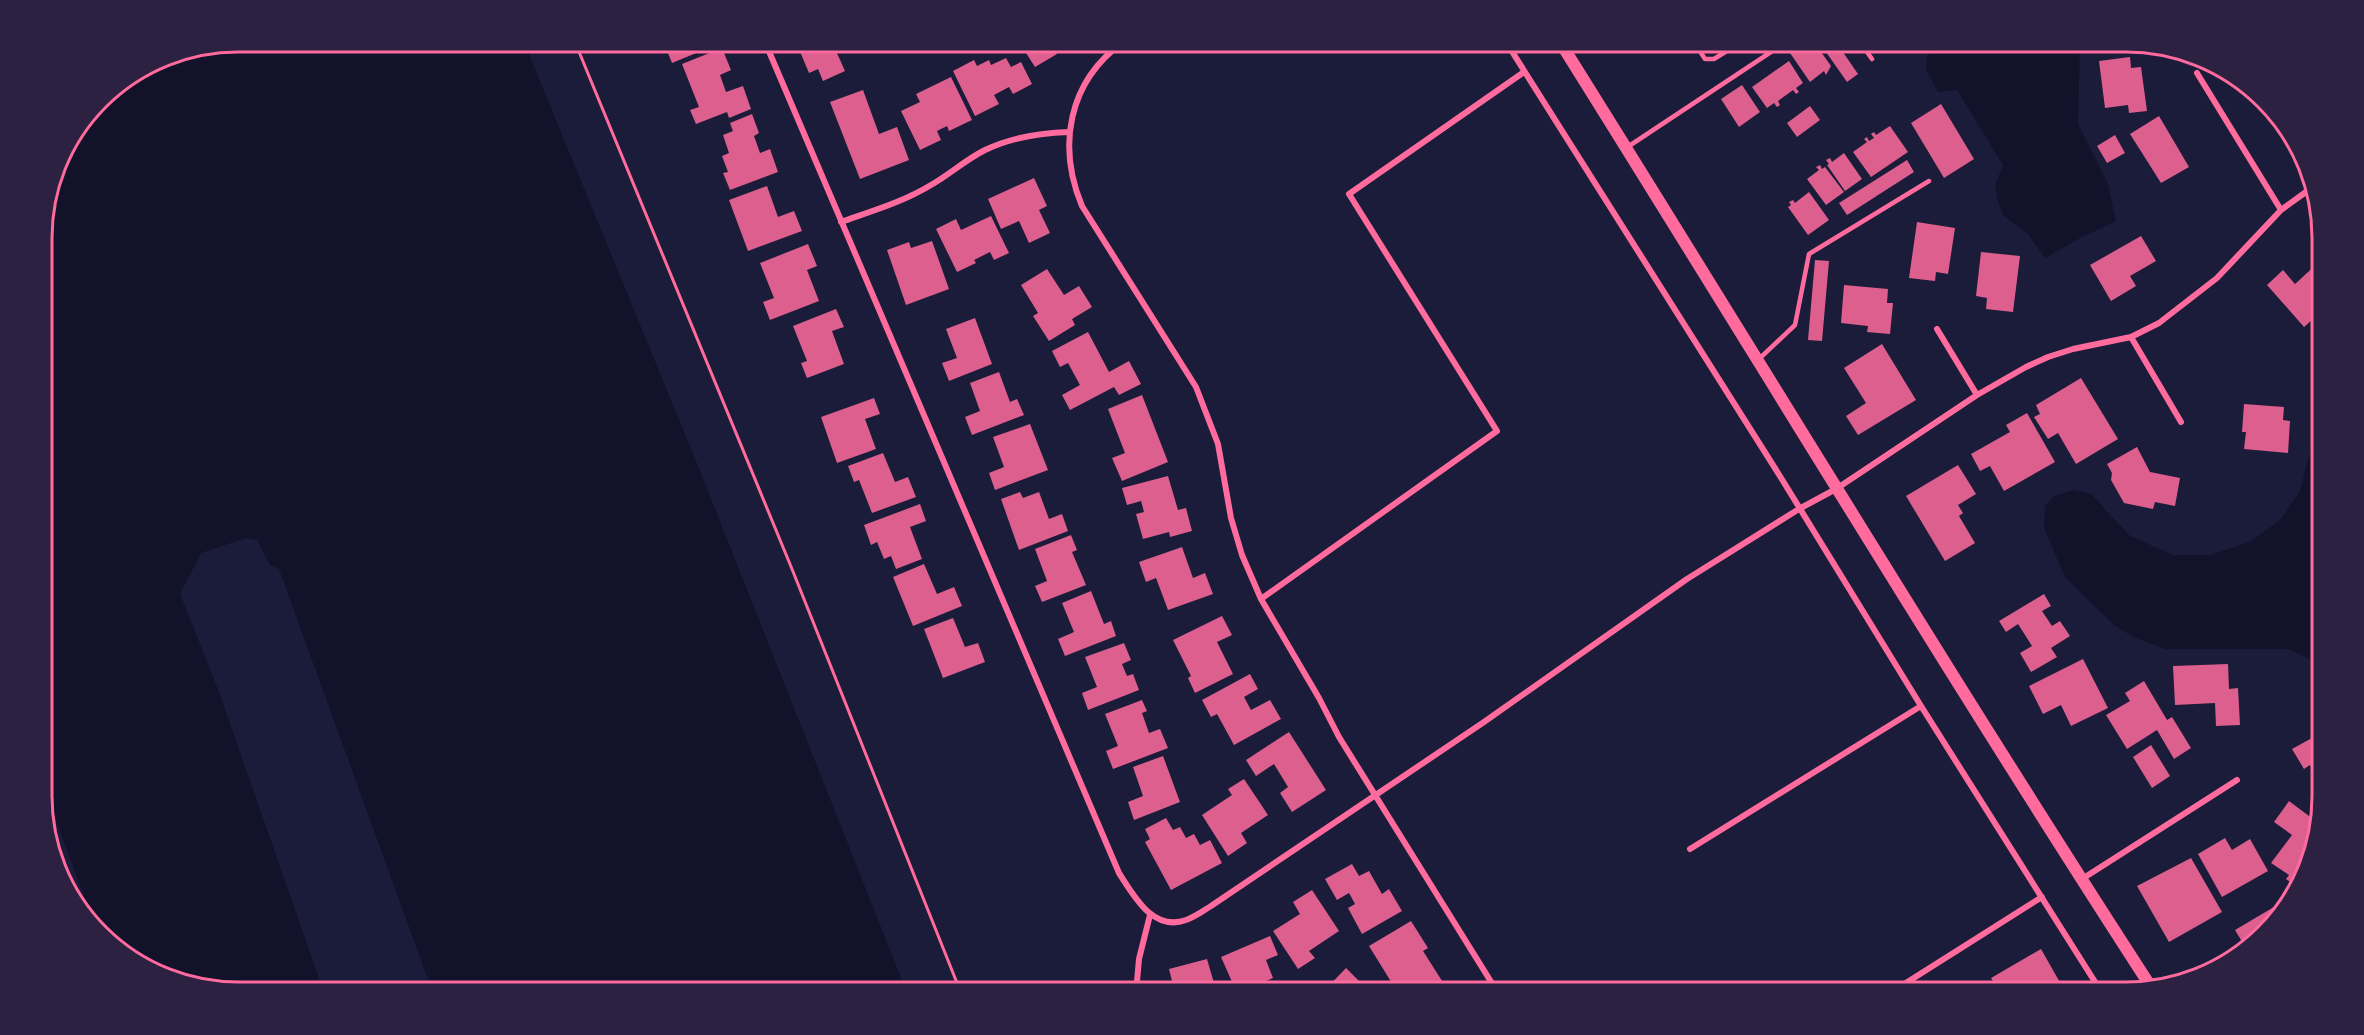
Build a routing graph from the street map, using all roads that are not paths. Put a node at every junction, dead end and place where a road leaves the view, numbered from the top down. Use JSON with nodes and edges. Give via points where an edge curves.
{"nodes":[{"id":1,"x":1512,"y":52,"type":"edge"},
{"id":2,"x":1566,"y":52,"type":"edge"},
{"id":3,"x":1701,"y":52,"type":"edge"},
{"id":4,"x":1725,"y":52,"type":"edge"},
{"id":5,"x":1771,"y":52,"type":"edge"},
{"id":6,"x":1867,"y":52,"type":"edge"},
{"id":7,"x":770,"y":53,"type":"edge"},
{"id":8,"x":1111,"y":53,"type":"edge"},
{"id":9,"x":1872,"y":59,"type":"dead end"},
{"id":10,"x":1524,"y":72,"type":"junction"},
{"id":11,"x":2197,"y":74,"type":"dead end"},
{"id":12,"x":1069,"y":132,"type":"junction"},
{"id":13,"x":1626,"y":148,"type":"junction"},
{"id":14,"x":1929,"y":181,"type":"dead end"},
{"id":15,"x":2305,"y":192,"type":"edge"},
{"id":16,"x":2281,"y":210,"type":"junction"},
{"id":17,"x":841,"y":222,"type":"junction"},
{"id":18,"x":1937,"y":329,"type":"dead end"},
{"id":19,"x":2131,"y":337,"type":"junction"},
{"id":20,"x":1759,"y":359,"type":"junction"},
{"id":21,"x":1977,"y":395,"type":"junction"},
{"id":22,"x":2181,"y":422,"type":"dead end"},
{"id":23,"x":1836,"y":489,"type":"junction"},
{"id":24,"x":1799,"y":508,"type":"junction"},
{"id":25,"x":1261,"y":599,"type":"junction"},
{"id":26,"x":1921,"y":705,"type":"junction"},
{"id":27,"x":2237,"y":780,"type":"dead end"},
{"id":28,"x":1374,"y":795,"type":"junction"},
{"id":29,"x":1690,"y":849,"type":"dead end"},
{"id":30,"x":2081,"y":880,"type":"junction"},
{"id":31,"x":2042,"y":897,"type":"junction"},
{"id":32,"x":1150,"y":915,"type":"junction"},
{"id":33,"x":2147,"y":981,"type":"edge"},
{"id":34,"x":1137,"y":982,"type":"edge"},
{"id":35,"x":1491,"y":982,"type":"edge"},
{"id":36,"x":1907,"y":982,"type":"edge"},
{"id":37,"x":2095,"y":982,"type":"edge"}],
"edges":[{"from":1,"to":10,"type":"street"},
{"from":2,"to":13,"type":"main road"},
{"from":3,"to":4,"type":"lane","via":[[1705,59],[1714,59]]},
{"from":5,"to":13,"type":"lane"},
{"from":6,"to":9,"type":"lane"},
{"from":7,"to":17,"type":"street"},
{"from":8,"to":12,"type":"street","via":[[1084,85]]},
{"from":10,"to":24,"type":"street"},
{"from":10,"to":25,"type":"street","via":[[1349,194],[1497,431]]},
{"from":11,"to":16,"type":"street"},
{"from":12,"to":17,"type":"street","via":[[1013,138],[983,151],[902,200]]},
{"from":12,"to":25,"type":"street","via":[[1068,159],[1082,206],[1196,387],[1207,411],[1218,444],[1231,518]]},
{"from":13,"to":20,"type":"main road"},
{"from":14,"to":20,"type":"lane","via":[[1809,254],[1795,325]]},
{"from":15,"to":16,"type":"street"},
{"from":16,"to":19,"type":"street","via":[[2217,279],[2160,323]]},
{"from":17,"to":32,"type":"street","via":[[1119,873]]},
{"from":18,"to":21,"type":"street"},
{"from":19,"to":21,"type":"street","via":[[2048,357]]},
{"from":19,"to":22,"type":"street"},
{"from":20,"to":23,"type":"main road"},
{"from":21,"to":23,"type":"street"},
{"from":23,"to":24,"type":"street"},
{"from":23,"to":30,"type":"main road"},
{"from":24,"to":26,"type":"street"},
{"from":24,"to":28,"type":"street","via":[[1687,579]]},
{"from":25,"to":28,"type":"street"},
{"from":26,"to":29,"type":"street"},
{"from":26,"to":31,"type":"street"},
{"from":27,"to":30,"type":"street"},
{"from":28,"to":32,"type":"street","via":[[1186,920],[1171,923]]},
{"from":28,"to":35,"type":"street"},
{"from":30,"to":33,"type":"main road"},
{"from":31,"to":36,"type":"street"},
{"from":31,"to":37,"type":"street"},
{"from":32,"to":34,"type":"street"}]}
